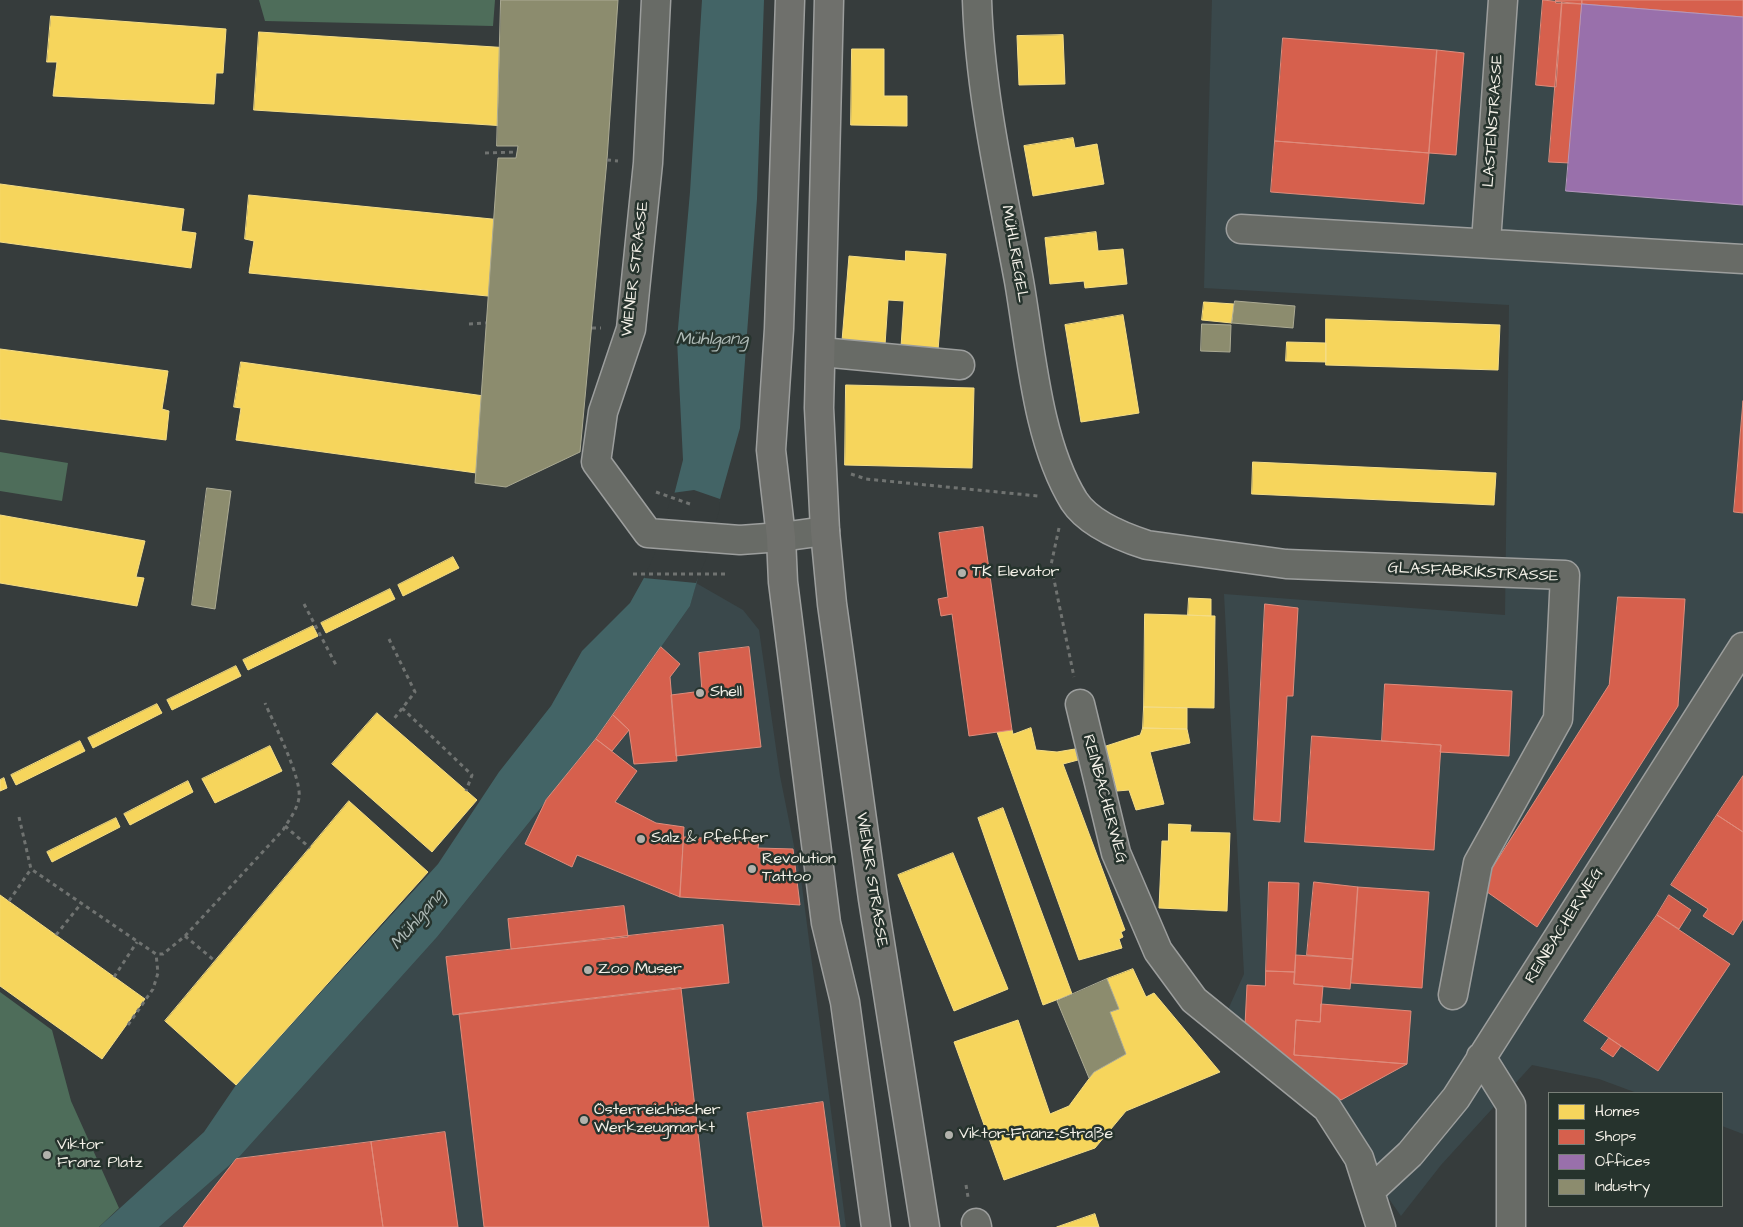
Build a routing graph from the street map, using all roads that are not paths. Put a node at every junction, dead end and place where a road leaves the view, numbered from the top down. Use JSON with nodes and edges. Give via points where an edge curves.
{"nodes":[{"id":1,"x":656,"y":0,"type":"edge"},
{"id":2,"x":790,"y":0,"type":"edge"},
{"id":3,"x":829,"y":0,"type":"edge"},
{"id":4,"x":977,"y":0,"type":"edge"},
{"id":5,"x":1503,"y":0,"type":"edge"},
{"id":6,"x":1241,"y":229,"type":"dead end"},
{"id":7,"x":1486,"y":242,"type":"junction"},
{"id":8,"x":1743,"y":259,"type":"edge"},
{"id":9,"x":821,"y":352,"type":"junction"},
{"id":10,"x":960,"y":365,"type":"dead end"},
{"id":11,"x":1075,"y":502,"type":"joint"},
{"id":12,"x":825,"y":531,"type":"junction"},
{"id":13,"x":781,"y":537,"type":"junction"},
{"id":14,"x":1743,"y":647,"type":"edge"},
{"id":15,"x":1080,"y":704,"type":"road end"},
{"id":16,"x":1453,"y":995,"type":"dead end"},
{"id":17,"x":1482,"y":1057,"type":"junction"},
{"id":18,"x":1370,"y":1191,"type":"junction"},
{"id":19,"x":876,"y":1227,"type":"edge"},
{"id":20,"x":925,"y":1227,"type":"edge"},
{"id":21,"x":1381,"y":1227,"type":"edge"},
{"id":22,"x":1511,"y":1227,"type":"edge"}],
"edges":[{"from":1,"to":13,"type":"street","name":"WIENER STRASSE","via":[[648,164],[631,329],[603,412],[596,462],[648,533],[740,540]]},
{"from":2,"to":13,"type":"main road","via":[[779,329],[771,450]]},
{"from":3,"to":9,"type":"main road","name":"WIENER STRASSE"},
{"from":4,"to":11,"type":"street","name":"MÜHLRIEGEL","via":[[989,112],[1044,426],[1060,473]]},
{"from":5,"to":7,"type":"street","name":"LASTENSTRASSE"},
{"from":6,"to":7,"type":"street"},
{"from":7,"to":8,"type":"street"},
{"from":9,"to":10,"type":"street"},
{"from":9,"to":12,"type":"main road","name":"WIENER STRASSE","via":[[819,408]]},
{"from":11,"to":16,"type":"street","name":"GLASFABRIKSTRASSE","via":[[1105,528],[1148,545],[1286,564],[1565,575],[1558,719],[1478,864]]},
{"from":12,"to":13,"type":"street","name":"WIENER STRASSE"},
{"from":12,"to":20,"type":"main road","name":"WIENER STRASSE","via":[[833,612],[873,900]]},
{"from":13,"to":19,"type":"main road","via":[[783,582],[826,923],[845,1002]]},
{"from":14,"to":17,"type":"street","name":"REINBACHERWEG"},
{"from":15,"to":18,"type":"street","name":"REINBACHERWEG","via":[[1116,853],[1158,951],[1194,1000],[1326,1108],[1359,1158]]},
{"from":17,"to":18,"type":"street","name":"REINBACHERWEG","via":[[1456,1098],[1410,1154]]},
{"from":17,"to":22,"type":"street","via":[[1511,1105]]},
{"from":18,"to":21,"type":"street","name":"REINBACHERWEG"}]}
